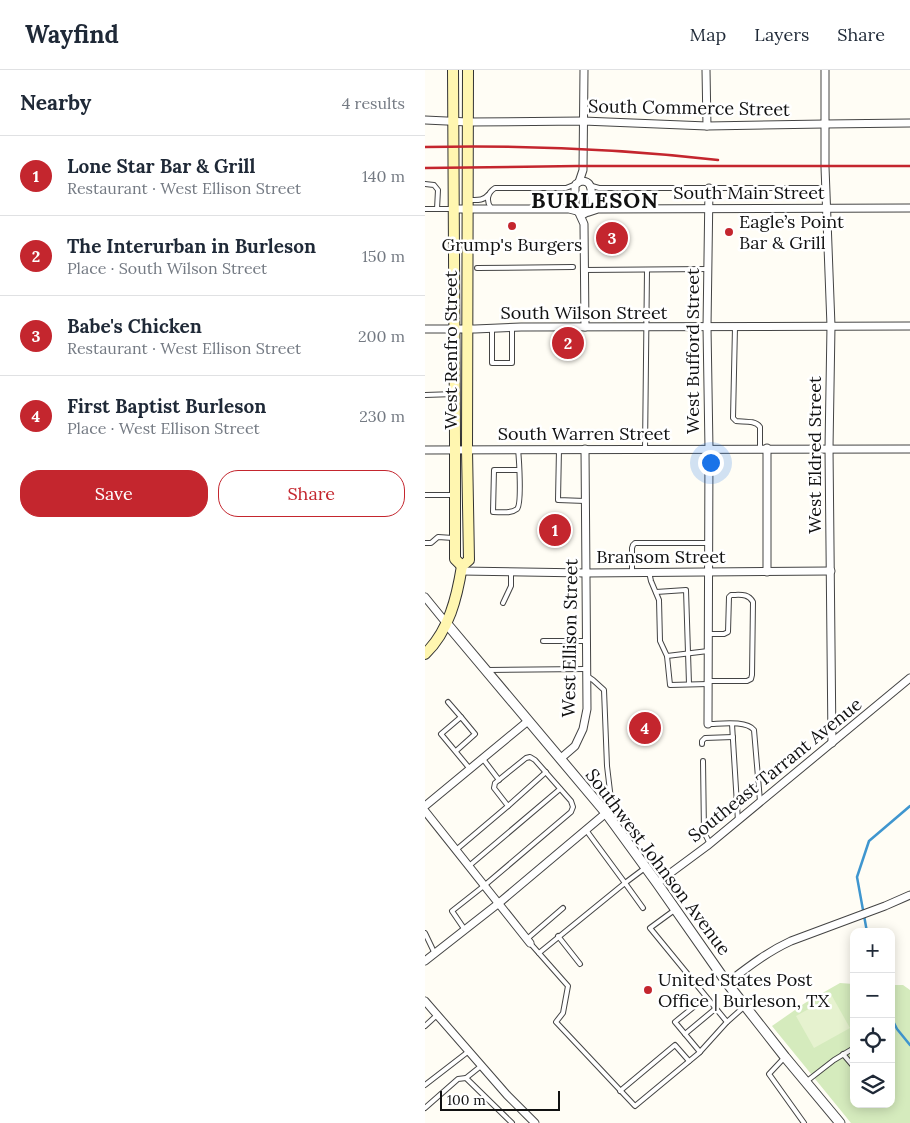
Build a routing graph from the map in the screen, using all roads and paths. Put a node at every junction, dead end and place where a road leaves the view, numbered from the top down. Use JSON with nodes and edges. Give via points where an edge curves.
{"nodes":[{"id":1,"x":453,"y":70,"type":"edge"},
{"id":2,"x":468,"y":70,"type":"edge"},
{"id":3,"x":584,"y":70,"type":"edge"},
{"id":4,"x":706,"y":70,"type":"edge"},
{"id":5,"x":825,"y":70,"type":"edge"},
{"id":6,"x":425,"y":120,"type":"edge"},
{"id":7,"x":453,"y":121,"type":"junction"},
{"id":8,"x":583,"y":121,"type":"junction"},
{"id":9,"x":468,"y":122,"type":"junction"},
{"id":10,"x":910,"y":123,"type":"edge"},
{"id":11,"x":825,"y":124,"type":"junction"},
{"id":12,"x":707,"y":126,"type":"junction"},
{"id":13,"x":583,"y":168,"type":"junction"},
{"id":14,"x":578,"y":183,"type":"junction"},
{"id":15,"x":425,"y":184,"type":"edge"},
{"id":16,"x":590,"y":184,"type":"junction"},
{"id":17,"x":709,"y":188,"type":"junction"},
{"id":18,"x":826,"y":188,"type":"junction"},
{"id":19,"x":490,"y":193,"type":"junction"},
{"id":20,"x":468,"y":204,"type":"junction"},
{"id":21,"x":827,"y":208,"type":"junction"},
{"id":22,"x":910,"y":208,"type":"edge"},
{"id":23,"x":425,"y":209,"type":"edge"},
{"id":24,"x":437,"y":209,"type":"junction"},
{"id":25,"x":453,"y":209,"type":"junction"},
{"id":26,"x":493,"y":209,"type":"junction"},
{"id":27,"x":708,"y":209,"type":"junction"},
{"id":28,"x":578,"y":212,"type":"junction"},
{"id":29,"x":589,"y":212,"type":"junction"},
{"id":30,"x":584,"y":224,"type":"junction"},
{"id":31,"x":573,"y":267,"type":"dead end"},
{"id":32,"x":477,"y":268,"type":"dead end"},
{"id":33,"x":584,"y":270,"type":"junction"},
{"id":34,"x":647,"y":270,"type":"junction"},
{"id":35,"x":707,"y":270,"type":"junction"},
{"id":36,"x":831,"y":326,"type":"junction"},
{"id":37,"x":910,"y":326,"type":"edge"},
{"id":38,"x":585,"y":327,"type":"junction"},
{"id":39,"x":646,"y":327,"type":"junction"},
{"id":40,"x":707,"y":327,"type":"junction"},
{"id":41,"x":735,"y":327,"type":"junction"},
{"id":42,"x":492,"y":328,"type":"junction"},
{"id":43,"x":512,"y":328,"type":"junction"},
{"id":44,"x":425,"y":329,"type":"edge"},
{"id":45,"x":455,"y":329,"type":"junction"},
{"id":46,"x":468,"y":329,"type":"junction"},
{"id":47,"x":455,"y":394,"type":"junction"},
{"id":48,"x":425,"y":395,"type":"edge"},
{"id":49,"x":764,"y":448,"type":"junction"},
{"id":50,"x":829,"y":448,"type":"junction"},
{"id":51,"x":910,"y":448,"type":"edge"},
{"id":52,"x":518,"y":449,"type":"junction"},
{"id":53,"x":559,"y":449,"type":"junction"},
{"id":54,"x":585,"y":449,"type":"junction"},
{"id":55,"x":645,"y":449,"type":"junction"},
{"id":56,"x":709,"y":449,"type":"junction"},
{"id":57,"x":425,"y":450,"type":"edge"},
{"id":58,"x":455,"y":450,"type":"junction"},
{"id":59,"x":467,"y":450,"type":"junction"},
{"id":60,"x":519,"y":470,"type":"junction"},
{"id":61,"x":425,"y":495,"type":"edge"},
{"id":62,"x":455,"y":495,"type":"junction"},
{"id":63,"x":585,"y":500,"type":"junction"},
{"id":64,"x":455,"y":538,"type":"junction"},
{"id":65,"x":425,"y":543,"type":"edge"},
{"id":66,"x":709,"y":543,"type":"junction"},
{"id":67,"x":461,"y":568,"type":"junction"},
{"id":68,"x":511,"y":571,"type":"junction"},
{"id":69,"x":831,"y":571,"type":"junction"},
{"id":70,"x":632,"y":572,"type":"junction"},
{"id":71,"x":649,"y":572,"type":"junction"},
{"id":72,"x":709,"y":572,"type":"junction"},
{"id":73,"x":767,"y":572,"type":"junction"},
{"id":74,"x":585,"y":573,"type":"junction"},
{"id":75,"x":656,"y":592,"type":"junction"},
{"id":76,"x":425,"y":597,"type":"edge"},
{"id":77,"x":503,"y":602,"type":"dead end"},
{"id":78,"x":447,"y":624,"type":"junction"},
{"id":79,"x":709,"y":634,"type":"junction"},
{"id":80,"x":543,"y":641,"type":"dead end"},
{"id":81,"x":586,"y":641,"type":"junction"},
{"id":82,"x":708,"y":652,"type":"junction"},
{"id":83,"x":425,"y":654,"type":"edge"},
{"id":84,"x":688,"y":654,"type":"junction"},
{"id":85,"x":667,"y":656,"type":"junction"},
{"id":86,"x":486,"y":670,"type":"junction"},
{"id":87,"x":587,"y":673,"type":"junction"},
{"id":88,"x":910,"y":678,"type":"edge"},
{"id":89,"x":708,"y":682,"type":"junction"},
{"id":90,"x":689,"y":684,"type":"junction"},
{"id":91,"x":448,"y":702,"type":"dead end"},
{"id":92,"x":461,"y":717,"type":"junction"},
{"id":93,"x":529,"y":721,"type":"junction"},
{"id":94,"x":708,"y":724,"type":"joint"},
{"id":95,"x":732,"y":724,"type":"junction"},
{"id":96,"x":733,"y":737,"type":"junction"},
{"id":97,"x":832,"y":743,"type":"junction"},
{"id":98,"x":703,"y":744,"type":"dead end"},
{"id":99,"x":456,"y":751,"type":"junction"},
{"id":100,"x":483,"y":759,"type":"junction"},
{"id":101,"x":560,"y":759,"type":"junction"},
{"id":102,"x":703,"y":761,"type":"dead end"},
{"id":103,"x":471,"y":769,"type":"junction"},
{"id":104,"x":546,"y":772,"type":"junction"},
{"id":105,"x":499,"y":780,"type":"junction"},
{"id":106,"x":560,"y":788,"type":"junction"},
{"id":107,"x":760,"y":802,"type":"junction"},
{"id":108,"x":425,"y":806,"type":"edge"},
{"id":109,"x":508,"y":806,"type":"junction"},
{"id":110,"x":425,"y":812,"type":"edge"},
{"id":111,"x":606,"y":813,"type":"junction"},
{"id":112,"x":738,"y":821,"type":"junction"},
{"id":113,"x":586,"y":830,"type":"junction"},
{"id":114,"x":709,"y":844,"type":"junction"},
{"id":115,"x":456,"y":850,"type":"junction"},
{"id":116,"x":469,"y":866,"type":"junction"},
{"id":117,"x":646,"y":867,"type":"junction"},
{"id":118,"x":625,"y":883,"type":"junction"},
{"id":119,"x":657,"y":883,"type":"junction"},
{"id":120,"x":485,"y":885,"type":"junction"},
{"id":121,"x":910,"y":895,"type":"edge"},
{"id":122,"x":499,"y":903,"type":"junction"},
{"id":123,"x":563,"y":908,"type":"dead end"},
{"id":124,"x":643,"y":908,"type":"dead end"},
{"id":125,"x":676,"y":909,"type":"junction"},
{"id":126,"x":465,"y":930,"type":"junction"},
{"id":127,"x":425,"y":933,"type":"edge"},
{"id":128,"x":558,"y":936,"type":"junction"},
{"id":129,"x":528,"y":941,"type":"junction"},
{"id":130,"x":539,"y":953,"type":"junction"},
{"id":131,"x":435,"y":954,"type":"junction"},
{"id":132,"x":425,"y":961,"type":"edge"},
{"id":133,"x":580,"y":964,"type":"dead end"},
{"id":134,"x":727,"y":983,"type":"junction"},
{"id":135,"x":706,"y":996,"type":"junction"},
{"id":136,"x":425,"y":1001,"type":"edge"},
{"id":137,"x":745,"y":1006,"type":"junction"},
{"id":138,"x":715,"y":1009,"type":"junction"},
{"id":139,"x":437,"y":1015,"type":"junction"},
{"id":140,"x":727,"y":1022,"type":"junction"},
{"id":141,"x":425,"y":1026,"type":"edge"},
{"id":142,"x":685,"y":1034,"type":"junction"},
{"id":143,"x":850,"y":1050,"type":"edge"},
{"id":144,"x":469,"y":1051,"type":"junction"},
{"id":145,"x":700,"y":1052,"type":"junction"},
{"id":146,"x":843,"y":1054,"type":"junction"},
{"id":147,"x":785,"y":1057,"type":"junction"},
{"id":148,"x":689,"y":1061,"type":"junction"},
{"id":149,"x":851,"y":1063,"type":"edge"},
{"id":150,"x":481,"y":1066,"type":"junction"},
{"id":151,"x":466,"y":1078,"type":"junction"},
{"id":152,"x":806,"y":1081,"type":"junction"},
{"id":153,"x":425,"y":1086,"type":"edge"},
{"id":154,"x":620,"y":1090,"type":"junction"},
{"id":155,"x":425,"y":1108,"type":"edge"},
{"id":156,"x":512,"y":1123,"type":"edge"},
{"id":157,"x":535,"y":1123,"type":"edge"},
{"id":158,"x":804,"y":1123,"type":"edge"},
{"id":159,"x":840,"y":1123,"type":"edge"}],
"edges":[{"from":1,"to":7,"type":"main road","name":"West Renfro Street"},
{"from":2,"to":9,"type":"main road","name":"West Renfro Street"},
{"from":3,"to":8,"type":"street"},
{"from":4,"to":12,"type":"street"},
{"from":5,"to":11,"type":"street","name":"West Eldred Street"},
{"from":6,"to":7,"type":"street","name":"South Commerce Street"},
{"from":7,"to":9,"type":"street","name":"South Commerce Street"},
{"from":7,"to":25,"type":"main road","name":"West Renfro Street"},
{"from":8,"to":9,"type":"street","name":"South Commerce Street"},
{"from":8,"to":12,"type":"street","name":"South Commerce Street"},
{"from":8,"to":13,"type":"street"},
{"from":9,"to":20,"type":"main road","name":"West Renfro Street"},
{"from":10,"to":11,"type":"street","name":"South Commerce Street"},
{"from":11,"to":12,"type":"street","name":"South Commerce Street"},
{"from":11,"to":18,"type":"street","name":"West Eldred Street"},
{"from":13,"to":14,"type":"street"},
{"from":13,"to":16,"type":"street"},
{"from":14,"to":16,"type":"street"},
{"from":14,"to":19,"type":"lane","via":[[566,188],[495,188]]},
{"from":14,"to":28,"type":"street","via":[[575,190]]},
{"from":15,"to":24,"type":"lane","via":[[434,185],[438,190]]},
{"from":16,"to":17,"type":"lane","via":[[595,188]]},
{"from":16,"to":29,"type":"street","via":[[592,205]]},
{"from":17,"to":18,"type":"lane"},
{"from":17,"to":27,"type":"street","name":"West Bufford Street"},
{"from":18,"to":21,"type":"street","name":"West Eldred Street"},
{"from":19,"to":20,"type":"lane"},
{"from":19,"to":26,"type":"lane","via":[[487,200]]},
{"from":20,"to":25,"type":"street"},
{"from":20,"to":26,"type":"street"},
{"from":20,"to":46,"type":"main road","name":"West Renfro Street"},
{"from":21,"to":22,"type":"street","name":"South Main Street"},
{"from":21,"to":27,"type":"street","name":"South Main Street"},
{"from":21,"to":36,"type":"street","name":"West Eldred Street"},
{"from":23,"to":24,"type":"lane"},
{"from":24,"to":25,"type":"lane"},
{"from":25,"to":45,"type":"main road","name":"West Renfro Street"},
{"from":26,"to":28,"type":"street","via":[[569,208]]},
{"from":27,"to":29,"type":"street","name":"South Main Street","via":[[598,208]]},
{"from":27,"to":35,"type":"street","name":"West Bufford Street"},
{"from":28,"to":29,"type":"street","name":"South Main Street"},
{"from":28,"to":30,"type":"street"},
{"from":29,"to":30,"type":"street"},
{"from":30,"to":33,"type":"street"},
{"from":31,"to":32,"type":"lane"},
{"from":33,"to":34,"type":"lane"},
{"from":33,"to":38,"type":"street"},
{"from":34,"to":35,"type":"lane"},
{"from":34,"to":39,"type":"lane"},
{"from":35,"to":40,"type":"street","name":"West Bufford Street"},
{"from":36,"to":37,"type":"street","name":"South Wilson Street"},
{"from":36,"to":41,"type":"street","name":"South Wilson Street"},
{"from":36,"to":50,"type":"street","name":"West Eldred Street"},
{"from":38,"to":39,"type":"street","name":"South Wilson Street"},
{"from":38,"to":43,"type":"street","name":"South Wilson Street"},
{"from":39,"to":40,"type":"street","name":"South Wilson Street"},
{"from":39,"to":55,"type":"lane"},
{"from":40,"to":41,"type":"street","name":"South Wilson Street"},
{"from":40,"to":56,"type":"street","name":"West Bufford Street"},
{"from":41,"to":49,"type":"lane","via":[[733,418],[736,422],[758,424]]},
{"from":42,"to":43,"type":"street","name":"South Wilson Street"},
{"from":42,"to":43,"type":"lane","via":[[492,363],[512,363]]},
{"from":42,"to":46,"type":"street","name":"South Wilson Street"},
{"from":44,"to":45,"type":"street","name":"South Wilson Street"},
{"from":45,"to":46,"type":"street","name":"South Wilson Street"},
{"from":45,"to":47,"type":"main road","name":"West Renfro Street"},
{"from":46,"to":59,"type":"main road","name":"West Renfro Street"},
{"from":47,"to":48,"type":"lane"},
{"from":47,"to":58,"type":"main road","name":"West Renfro Street"},
{"from":49,"to":50,"type":"street","name":"South Warren Street"},
{"from":49,"to":56,"type":"street","name":"South Warren Street"},
{"from":49,"to":73,"type":"street"},
{"from":50,"to":51,"type":"street","name":"South Warren Street"},
{"from":50,"to":69,"type":"street","name":"West Eldred Street"},
{"from":52,"to":53,"type":"street","name":"South Warren Street"},
{"from":52,"to":59,"type":"street","name":"South Warren Street"},
{"from":52,"to":60,"type":"lane"},
{"from":53,"to":54,"type":"street","name":"South Warren Street"},
{"from":53,"to":63,"type":"lane","via":[[559,500]]},
{"from":54,"to":55,"type":"street","name":"South Warren Street"},
{"from":54,"to":63,"type":"street","name":"West Ellison Street"},
{"from":55,"to":56,"type":"street","name":"South Warren Street"},
{"from":56,"to":66,"type":"street","name":"West Bufford Street"},
{"from":57,"to":58,"type":"street","name":"South Warren Street"},
{"from":58,"to":59,"type":"street","name":"South Warren Street"},
{"from":58,"to":62,"type":"main road","name":"West Renfro Street"},
{"from":59,"to":67,"type":"main road","name":"West Renfro Street","via":[[469,560]]},
{"from":60,"to":60,"type":"lane","via":[[520,504],[510,512],[493,512],[494,470]]},
{"from":61,"to":62,"type":"lane"},
{"from":62,"to":64,"type":"main road","name":"West Renfro Street"},
{"from":63,"to":74,"type":"street","name":"West Ellison Street"},
{"from":64,"to":65,"type":"lane","via":[[439,537]]},
{"from":64,"to":67,"type":"main road","name":"West Renfro Street","via":[[455,559]]},
{"from":66,"to":70,"type":"lane","via":[[635,543]]},
{"from":66,"to":72,"type":"street","name":"West Bufford Street"},
{"from":67,"to":68,"type":"street","name":"Bransom Street"},
{"from":67,"to":78,"type":"main road","name":"West Renfro Street","via":[[458,591]]},
{"from":68,"to":74,"type":"street","name":"Bransom Street"},
{"from":68,"to":77,"type":"lane","via":[[511,586]]},
{"from":69,"to":73,"type":"street","name":"Bransom Street"},
{"from":69,"to":97,"type":"street","name":"West Eldred Street"},
{"from":70,"to":71,"type":"street","name":"Bransom Street"},
{"from":70,"to":74,"type":"street","name":"Bransom Street"},
{"from":71,"to":72,"type":"street","name":"Bransom Street"},
{"from":71,"to":75,"type":"lane"},
{"from":72,"to":73,"type":"street","name":"Bransom Street"},
{"from":72,"to":79,"type":"street","name":"West Bufford Street"},
{"from":74,"to":81,"type":"street","name":"West Ellison Street"},
{"from":75,"to":84,"type":"lane","via":[[686,590]]},
{"from":75,"to":85,"type":"lane","via":[[660,641]]},
{"from":76,"to":78,"type":"street"},
{"from":78,"to":83,"type":"main road","name":"West Renfro Street"},
{"from":78,"to":86,"type":"street","name":"Southwest Johnson Avenue"},
{"from":79,"to":82,"type":"street","name":"West Bufford Street"},
{"from":79,"to":89,"type":"lane","via":[[728,632],[731,595],[751,598],[751,679]]},
{"from":80,"to":81,"type":"lane"},
{"from":81,"to":87,"type":"street","name":"West Ellison Street"},
{"from":82,"to":84,"type":"lane"},
{"from":82,"to":89,"type":"street","name":"West Bufford Street"},
{"from":84,"to":85,"type":"lane"},
{"from":84,"to":90,"type":"lane"},
{"from":85,"to":90,"type":"lane","via":[[670,685]]},
{"from":86,"to":87,"type":"lane"},
{"from":86,"to":93,"type":"street","name":"Southwest Johnson Avenue"},
{"from":87,"to":101,"type":"street","name":"West Ellison Street","via":[[587,709],[583,730],[575,746]]},
{"from":87,"to":111,"type":"lane","via":[[605,690],[607,766],[612,808]]},
{"from":88,"to":97,"type":"street","name":"Southeast Tarrant Avenue"},
{"from":89,"to":90,"type":"lane"},
{"from":89,"to":94,"type":"street","name":"West Bufford Street"},
{"from":91,"to":92,"type":"lane"},
{"from":92,"to":99,"type":"lane","via":[[475,734]]},
{"from":92,"to":99,"type":"lane","via":[[441,734]]},
{"from":93,"to":100,"type":"street"},
{"from":93,"to":101,"type":"street","name":"Southwest Johnson Avenue"},
{"from":94,"to":95,"type":"lane"},
{"from":95,"to":96,"type":"lane"},
{"from":95,"to":107,"type":"lane","via":[[745,724],[754,730]]},
{"from":96,"to":98,"type":"lane","via":[[705,738]]},
{"from":96,"to":112,"type":"lane"},
{"from":97,"to":107,"type":"street","name":"Southeast Tarrant Avenue"},
{"from":99,"to":103,"type":"lane"},
{"from":100,"to":103,"type":"street"},
{"from":100,"to":105,"type":"lane"},
{"from":101,"to":111,"type":"street","name":"Southwest Johnson Avenue"},
{"from":102,"to":114,"type":"lane","via":[[704,832]]},
{"from":103,"to":108,"type":"street"},
{"from":104,"to":105,"type":"lane","via":[[530,757]]},
{"from":104,"to":106,"type":"lane"},
{"from":104,"to":109,"type":"lane"},
{"from":105,"to":109,"type":"lane","via":[[494,788]]},
{"from":106,"to":116,"type":"lane"},
{"from":106,"to":120,"type":"lane","via":[[571,801],[571,812]]},
{"from":107,"to":112,"type":"street","name":"Southeast Tarrant Avenue"},
{"from":109,"to":115,"type":"lane"},
{"from":110,"to":115,"type":"street"},
{"from":111,"to":113,"type":"street"},
{"from":111,"to":117,"type":"street","name":"Southwest Johnson Avenue"},
{"from":112,"to":114,"type":"street","name":"Southeast Tarrant Avenue"},
{"from":113,"to":118,"type":"lane"},
{"from":113,"to":122,"type":"street"},
{"from":114,"to":119,"type":"street","name":"Southeast Tarrant Avenue"},
{"from":115,"to":116,"type":"street"},
{"from":116,"to":120,"type":"street"},
{"from":117,"to":118,"type":"lane"},
{"from":117,"to":119,"type":"street","name":"Southwest Johnson Avenue"},
{"from":118,"to":124,"type":"lane"},
{"from":118,"to":128,"type":"lane"},
{"from":119,"to":125,"type":"street","name":"Southwest Johnson Avenue"},
{"from":120,"to":122,"type":"street"},
{"from":120,"to":126,"type":"lane","via":[[452,911]]},
{"from":121,"to":134,"type":"street","via":[[778,947]]},
{"from":122,"to":126,"type":"street"},
{"from":122,"to":129,"type":"street"},
{"from":123,"to":129,"type":"lane"},
{"from":125,"to":134,"type":"street","name":"Southwest Johnson Avenue"},
{"from":125,"to":135,"type":"lane","via":[[650,928]]},
{"from":126,"to":131,"type":"street"},
{"from":127,"to":131,"type":"lane"},
{"from":128,"to":130,"type":"lane"},
{"from":128,"to":133,"type":"lane"},
{"from":129,"to":130,"type":"lane"},
{"from":130,"to":154,"type":"lane","via":[[567,986],[563,1013],[556,1022]]},
{"from":131,"to":132,"type":"street"},
{"from":134,"to":137,"type":"street","name":"Southwest Johnson Avenue"},
{"from":135,"to":138,"type":"lane"},
{"from":135,"to":142,"type":"lane","via":[[675,1022]]},
{"from":136,"to":139,"type":"street"},
{"from":137,"to":140,"type":"lane"},
{"from":137,"to":147,"type":"street","name":"Southwest Johnson Avenue"},
{"from":138,"to":140,"type":"lane"},
{"from":138,"to":142,"type":"lane"},
{"from":139,"to":141,"type":"lane"},
{"from":139,"to":144,"type":"street"},
{"from":140,"to":145,"type":"lane"},
{"from":142,"to":145,"type":"lane"},
{"from":143,"to":146,"type":"lane"},
{"from":144,"to":150,"type":"street"},
{"from":144,"to":153,"type":"lane"},
{"from":145,"to":148,"type":"lane"},
{"from":146,"to":149,"type":"lane"},
{"from":146,"to":152,"type":"lane"},
{"from":147,"to":152,"type":"street","name":"Southwest Johnson Avenue"},
{"from":147,"to":158,"type":"lane","via":[[769,1074]]},
{"from":148,"to":154,"type":"lane","via":[[635,1106]]},
{"from":148,"to":154,"type":"lane","via":[[675,1045]]},
{"from":150,"to":151,"type":"lane"},
{"from":150,"to":157,"type":"street"},
{"from":151,"to":155,"type":"lane","via":[[458,1078]]},
{"from":151,"to":156,"type":"lane"},
{"from":152,"to":159,"type":"street","name":"Southwest Johnson Avenue"}]}
